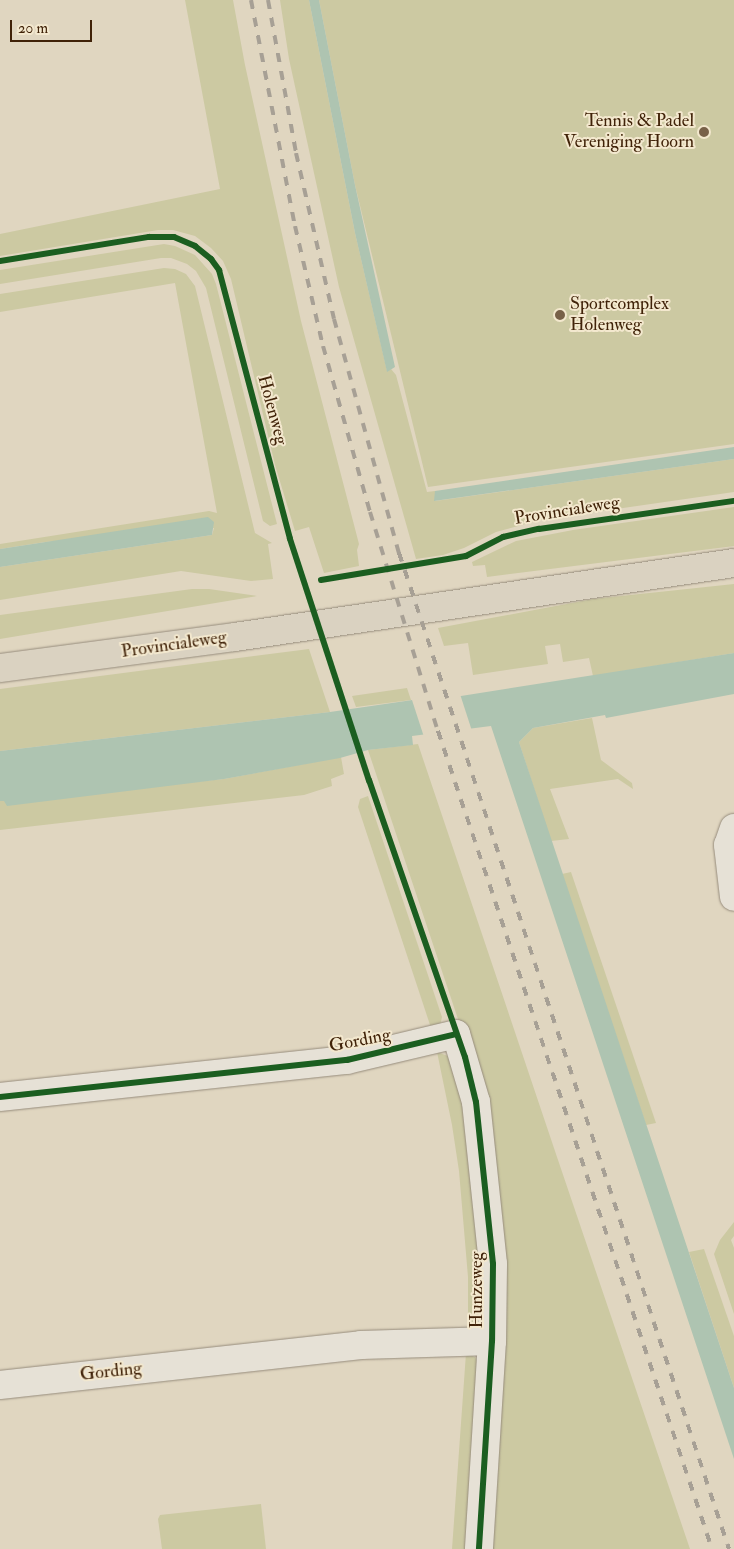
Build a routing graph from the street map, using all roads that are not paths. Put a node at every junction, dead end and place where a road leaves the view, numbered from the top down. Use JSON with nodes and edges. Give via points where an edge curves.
{"nodes":[{"id":1,"x":734,"y":563,"type":"edge"},
{"id":2,"x":0,"y":668,"type":"edge"},
{"id":3,"x":734,"y":828,"type":"edge"},
{"id":4,"x":734,"y":896,"type":"edge"},
{"id":5,"x":456,"y":1034,"type":"joint"},
{"id":6,"x":0,"y":1097,"type":"edge"},
{"id":7,"x":492,"y":1341,"type":"junction"},
{"id":8,"x":0,"y":1385,"type":"edge"},
{"id":9,"x":479,"y":1549,"type":"edge"}],
"edges":[{"from":1,"to":2,"type":"main road","name":"Provincialeweg"},
{"from":3,"to":4,"type":"street","via":[[728,845]]},
{"from":5,"to":6,"type":"street","name":"Gording","via":[[347,1060]]},
{"from":5,"to":7,"type":"street","name":"Hunzeweg","via":[[476,1102],[487,1186],[493,1264]]},
{"from":7,"to":8,"type":"street","name":"Gording","via":[[361,1345]]},
{"from":7,"to":9,"type":"street","name":"Hunzeweg"}]}
